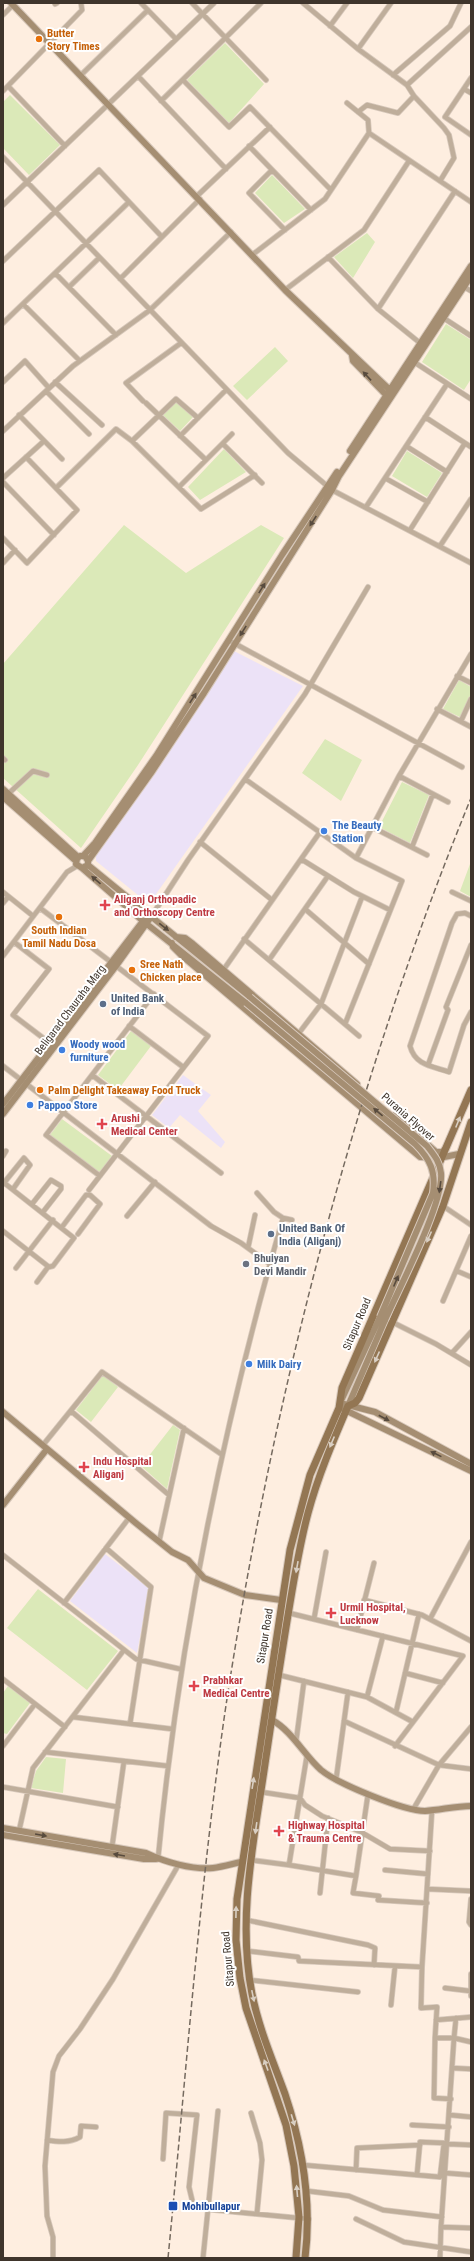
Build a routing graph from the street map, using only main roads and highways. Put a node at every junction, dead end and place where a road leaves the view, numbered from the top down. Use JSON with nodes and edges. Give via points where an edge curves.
{"nodes":[{"id":1,"x":12,"y":4,"type":"edge"},
{"id":2,"x":471,"y":266,"type":"edge"},
{"id":3,"x":471,"y":276,"type":"edge"},
{"id":4,"x":441,"y":316,"type":"junction"},
{"id":5,"x":390,"y":394,"type":"junction"},
{"id":6,"x":3,"y":789,"type":"edge"},
{"id":7,"x":6,"y":796,"type":"edge"},
{"id":8,"x":82,"y":862,"type":"junction"},
{"id":9,"x":151,"y":916,"type":"junction"},
{"id":10,"x":145,"y":922,"type":"junction"},
{"id":11,"x":176,"y":937,"type":"junction"},
{"id":12,"x":172,"y":943,"type":"junction"},
{"id":13,"x":338,"y":1066,"type":"junction"},
{"id":14,"x":329,"y":1079,"type":"junction"},
{"id":15,"x":23,"y":1082,"type":"junction"},
{"id":16,"x":471,"y":1090,"type":"edge"},
{"id":17,"x":3,"y":1104,"type":"edge"},
{"id":18,"x":3,"y":1114,"type":"edge"},
{"id":19,"x":471,"y":1122,"type":"edge"},
{"id":20,"x":447,"y":1147,"type":"junction"},
{"id":21,"x":460,"y":1154,"type":"junction"},
{"id":22,"x":443,"y":1157,"type":"junction"},
{"id":23,"x":386,"y":1319,"type":"junction"},
{"id":24,"x":343,"y":1407,"type":"junction"},
{"id":25,"x":3,"y":1412,"type":"edge"},
{"id":26,"x":45,"y":1447,"type":"junction"},
{"id":27,"x":471,"y":1464,"type":"edge"},
{"id":28,"x":471,"y":1471,"type":"edge"},
{"id":29,"x":3,"y":1505,"type":"edge"},
{"id":30,"x":281,"y":1600,"type":"junction"},
{"id":31,"x":272,"y":1720,"type":"junction"},
{"id":32,"x":471,"y":1806,"type":"edge"},
{"id":33,"x":3,"y":1828,"type":"edge"},
{"id":34,"x":3,"y":1835,"type":"edge"},
{"id":35,"x":158,"y":1859,"type":"junction"},
{"id":36,"x":241,"y":1862,"type":"junction"},
{"id":37,"x":296,"y":2258,"type":"edge"},
{"id":38,"x":305,"y":2258,"type":"edge"}],
"edges":[{"from":1,"to":5,"type":"main road","via":[[285,290],[352,355],[353,361]]},
{"from":2,"to":4,"type":"main road"},
{"from":3,"to":4,"type":"main road"},
{"from":4,"to":5,"type":"main road","via":[[414,362]]},
{"from":4,"to":5,"type":"main road","via":[[420,343]]},
{"from":5,"to":8,"type":"main road","via":[[330,488],[282,555],[232,642]]},
{"from":6,"to":7,"type":"main road"},
{"from":7,"to":8,"type":"main road"},
{"from":8,"to":9,"type":"main road","name":"Purania Flyover"},
{"from":10,"to":8,"type":"main road","one_way":true},
{"from":9,"to":10,"type":"main road","name":"Beligarad Chauraha Marg"},
{"from":9,"to":11,"type":"main road","name":"Purania Flyover","one_way":true},
{"from":10,"to":12,"type":"main road"},
{"from":10,"to":15,"type":"main road","name":"Beligarad Chauraha Marg"},
{"from":11,"to":13,"type":"main road","via":[[185,938],[193,944]]},
{"from":11,"to":23,"type":"main road","name":"Purania Flyover","one_way":true,"bridge":true,"via":[[418,1138],[437,1158],[441,1174],[438,1199]]},
{"from":12,"to":14,"type":"main road","via":[[173,948],[181,955]]},
{"from":23,"to":12,"type":"main road","name":"Purania Flyover","one_way":true,"bridge":true,"via":[[433,1193],[432,1167],[428,1157]]},
{"from":13,"to":14,"type":"main road"},
{"from":13,"to":20,"type":"main road","via":[[435,1151],[442,1152]]},
{"from":14,"to":22,"type":"main road","via":[[420,1157]]},
{"from":15,"to":17,"type":"main road"},
{"from":15,"to":18,"type":"main road","name":"Beligarad Chauraha Marg"},
{"from":20,"to":16,"type":"main road","name":"Sitapur Road","one_way":true},
{"from":19,"to":21,"type":"main road","name":"Sitapur Road"},
{"from":20,"to":22,"type":"main road","name":"Sitapur Road"},
{"from":21,"to":22,"type":"main road"},
{"from":21,"to":23,"type":"main road","name":"Sitapur Road","one_way":true,"via":[[443,1206]]},
{"from":22,"to":24,"type":"main road","name":"Sitapur Road","via":[[342,1388]]},
{"from":23,"to":24,"type":"main road","name":"Purania Flyover"},
{"from":23,"to":24,"type":"main road","name":"Sitapur Road","one_way":true,"via":[[359,1398],[355,1403]]},
{"from":24,"to":27,"type":"main road","one_way":true,"via":[[361,1407],[374,1412]]},
{"from":28,"to":24,"type":"main road","one_way":true},
{"from":24,"to":30,"type":"main road","name":"Sitapur Road","via":[[315,1462],[302,1502]]},
{"from":24,"to":31,"type":"main road","name":"Sitapur Road","one_way":true,"via":[[318,1476],[302,1537]]},
{"from":25,"to":26,"type":"main road"},
{"from":26,"to":29,"type":"main road"},
{"from":26,"to":30,"type":"main road","via":[[159,1542],[188,1560],[204,1578],[245,1595]]},
{"from":36,"to":30,"type":"main road","name":"Sitapur Road","one_way":true},
{"from":31,"to":32,"type":"main road","via":[[321,1770],[336,1780],[383,1801],[424,1811]]},
{"from":31,"to":38,"type":"main road","name":"Sitapur Road","one_way":true,"via":[[251,1860],[246,1920],[247,1951],[250,1980],[260,2025],[294,2124],[303,2165],[308,2219]]},
{"from":33,"to":35,"type":"main road","one_way":true,"via":[[146,1853]]},
{"from":35,"to":34,"type":"main road","one_way":true,"via":[[144,1859]]},
{"from":35,"to":36,"type":"main road","via":[[213,1868]]},
{"from":37,"to":36,"type":"main road","name":"Sitapur Road","one_way":true,"via":[[298,2217],[294,2166],[286,2125],[255,2036],[240,1978],[236,1919]]}]}
